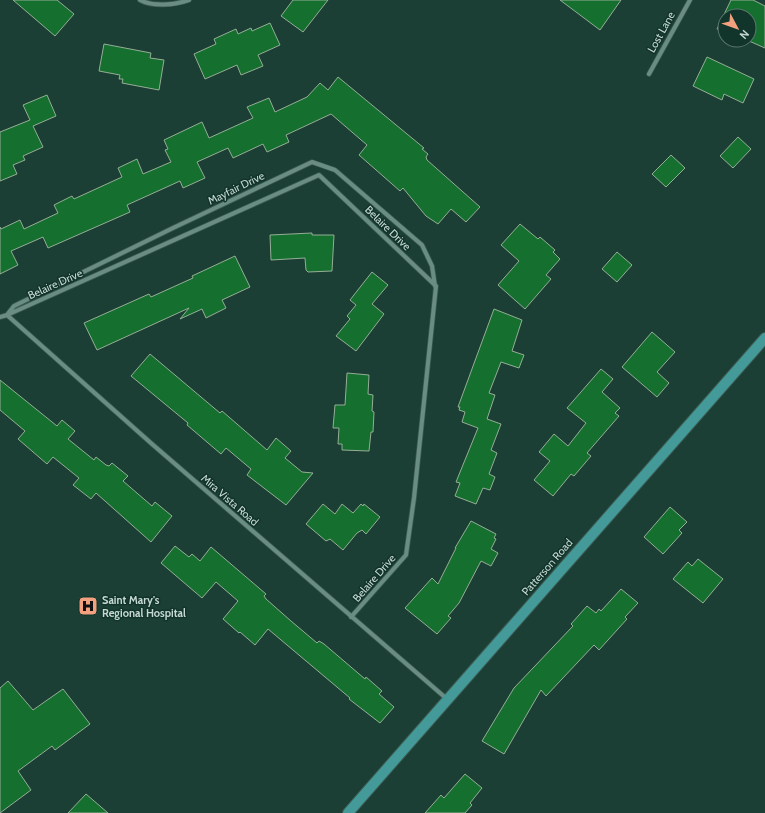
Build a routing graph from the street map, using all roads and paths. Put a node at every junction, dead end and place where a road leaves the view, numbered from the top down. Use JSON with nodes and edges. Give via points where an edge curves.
{"nodes":[{"id":1,"x":140,"y":0,"type":"edge"},
{"id":2,"x":189,"y":0,"type":"edge"},
{"id":3,"x":690,"y":0,"type":"edge"},
{"id":4,"x":649,"y":74,"type":"dead end"},
{"id":5,"x":436,"y":286,"type":"junction"},
{"id":6,"x":7,"y":316,"type":"junction"},
{"id":7,"x":0,"y":317,"type":"edge"},
{"id":8,"x":765,"y":338,"type":"edge"},
{"id":9,"x":351,"y":617,"type":"junction"},
{"id":10,"x":449,"y":700,"type":"junction"},
{"id":11,"x":348,"y":813,"type":"edge"}],
"edges":[{"from":1,"to":2,"type":"street","via":[[148,4]]},
{"from":3,"to":4,"type":"street","name":"Lost Lane"},
{"from":5,"to":6,"type":"street","name":"Belaire Drive","via":[[319,175]]},
{"from":5,"to":6,"type":"street","name":"Mayfair Drive","via":[[432,266],[422,245],[335,170],[312,162],[14,306]]},
{"from":5,"to":9,"type":"street","name":"Belaire Drive","via":[[406,555]]},
{"from":6,"to":7,"type":"street"},
{"from":6,"to":9,"type":"street","name":"Mira Vista Road"},
{"from":8,"to":10,"type":"main road","name":"Patterson Road"},
{"from":9,"to":10,"type":"street","name":"Mira Vista Road"},
{"from":10,"to":11,"type":"main road","name":"Patterson Road"}]}
